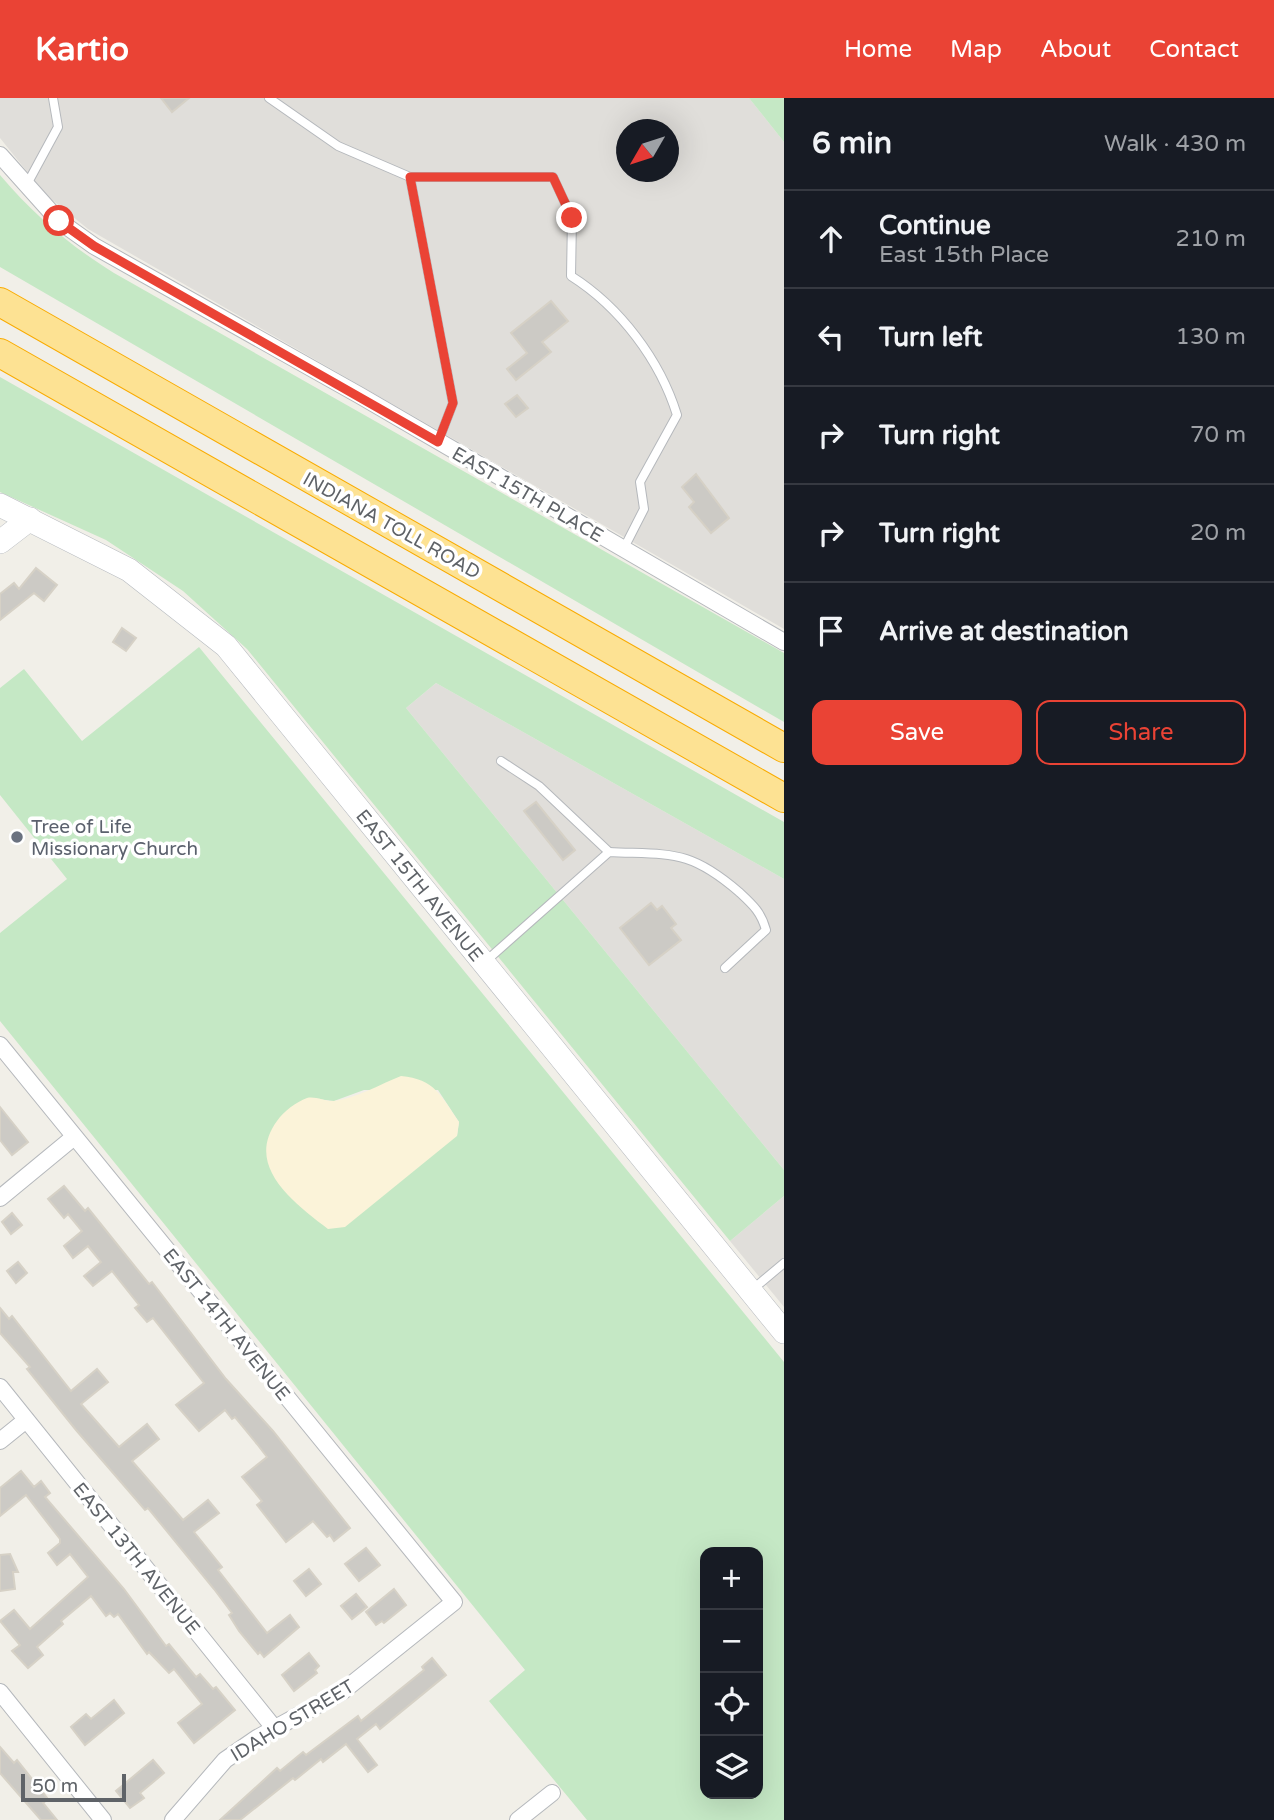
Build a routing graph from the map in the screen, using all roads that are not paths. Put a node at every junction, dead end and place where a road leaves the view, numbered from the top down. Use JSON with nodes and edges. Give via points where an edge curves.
{"nodes":[{"id":1,"x":52,"y":98,"type":"edge"},
{"id":2,"x":269,"y":98,"type":"edge"},
{"id":3,"x":0,"y":155,"type":"edge"},
{"id":4,"x":410,"y":177,"type":"junction"},
{"id":5,"x":26,"y":186,"type":"junction"},
{"id":6,"x":0,"y":302,"type":"edge"},
{"id":7,"x":0,"y":353,"type":"edge"},
{"id":8,"x":438,"y":442,"type":"junction"},
{"id":9,"x":0,"y":505,"type":"edge"},
{"id":10,"x":30,"y":519,"type":"junction"},
{"id":11,"x":0,"y":542,"type":"edge"},
{"id":12,"x":623,"y":550,"type":"junction"},
{"id":13,"x":784,"y":642,"type":"edge"},
{"id":14,"x":784,"y":748,"type":"edge"},
{"id":15,"x":500,"y":761,"type":"dead end"},
{"id":16,"x":784,"y":798,"type":"edge"},
{"id":17,"x":609,"y":852,"type":"junction"},
{"id":18,"x":484,"y":963,"type":"junction"},
{"id":19,"x":724,"y":968,"type":"dead end"},
{"id":20,"x":0,"y":1045,"type":"edge"},
{"id":21,"x":74,"y":1137,"type":"junction"},
{"id":22,"x":0,"y":1198,"type":"edge"},
{"id":23,"x":784,"y":1263,"type":"edge"},
{"id":24,"x":750,"y":1290,"type":"junction"},
{"id":25,"x":784,"y":1332,"type":"edge"},
{"id":26,"x":0,"y":1387,"type":"edge"},
{"id":27,"x":26,"y":1420,"type":"junction"},
{"id":28,"x":0,"y":1441,"type":"edge"},
{"id":29,"x":454,"y":1602,"type":"joint"},
{"id":30,"x":0,"y":1692,"type":"edge"},
{"id":31,"x":275,"y":1729,"type":"junction"},
{"id":32,"x":552,"y":1793,"type":"dead end"},
{"id":33,"x":103,"y":1820,"type":"edge"},
{"id":34,"x":173,"y":1820,"type":"edge"},
{"id":35,"x":518,"y":1820,"type":"edge"}],
"edges":[{"from":1,"to":5,"type":"lane","via":[[58,127]]},
{"from":2,"to":4,"type":"lane","via":[[338,146]]},
{"from":3,"to":5,"type":"street","name":"EAST 15TH PLACE"},
{"from":4,"to":8,"type":"lane","via":[[453,403]]},
{"from":4,"to":12,"type":"lane","via":[[553,177],[572,218],[571,276],[609,304],[629,329],[669,388],[677,415],[640,482],[644,509]]},
{"from":5,"to":8,"type":"street","name":"EAST 15TH PLACE","via":[[59,221],[94,246]]},
{"from":6,"to":14,"type":"highway","name":"INDIANA TOLL ROAD"},
{"from":7,"to":16,"type":"highway"},
{"from":8,"to":12,"type":"street","name":"EAST 15TH PLACE"},
{"from":9,"to":10,"type":"street","name":"EAST 15TH AVENUE"},
{"from":10,"to":11,"type":"street"},
{"from":10,"to":18,"type":"street","name":"EAST 15TH AVENUE","via":[[129,570],[226,646]]},
{"from":12,"to":13,"type":"street","name":"EAST 15TH PLACE"},
{"from":15,"to":17,"type":"lane","via":[[539,786]]},
{"from":17,"to":18,"type":"lane"},
{"from":17,"to":19,"type":"lane","via":[[692,858],[714,870],[761,912],[766,930]]},
{"from":18,"to":24,"type":"street","name":"EAST 15TH AVENUE"},
{"from":20,"to":21,"type":"street","name":"EAST 14TH AVENUE"},
{"from":21,"to":22,"type":"street"},
{"from":21,"to":29,"type":"street","name":"EAST 14TH AVENUE"},
{"from":23,"to":24,"type":"lane"},
{"from":24,"to":25,"type":"street","name":"EAST 15TH AVENUE"},
{"from":26,"to":27,"type":"street","name":"EAST 13TH AVENUE"},
{"from":27,"to":28,"type":"street"},
{"from":27,"to":31,"type":"street","name":"EAST 13TH AVENUE"},
{"from":29,"to":31,"type":"street","name":"IDAHO STREET","via":[[351,1686]]},
{"from":30,"to":33,"type":"street"},
{"from":31,"to":34,"type":"street","name":"IDAHO STREET","via":[[225,1760]]},
{"from":32,"to":35,"type":"street"}]}
